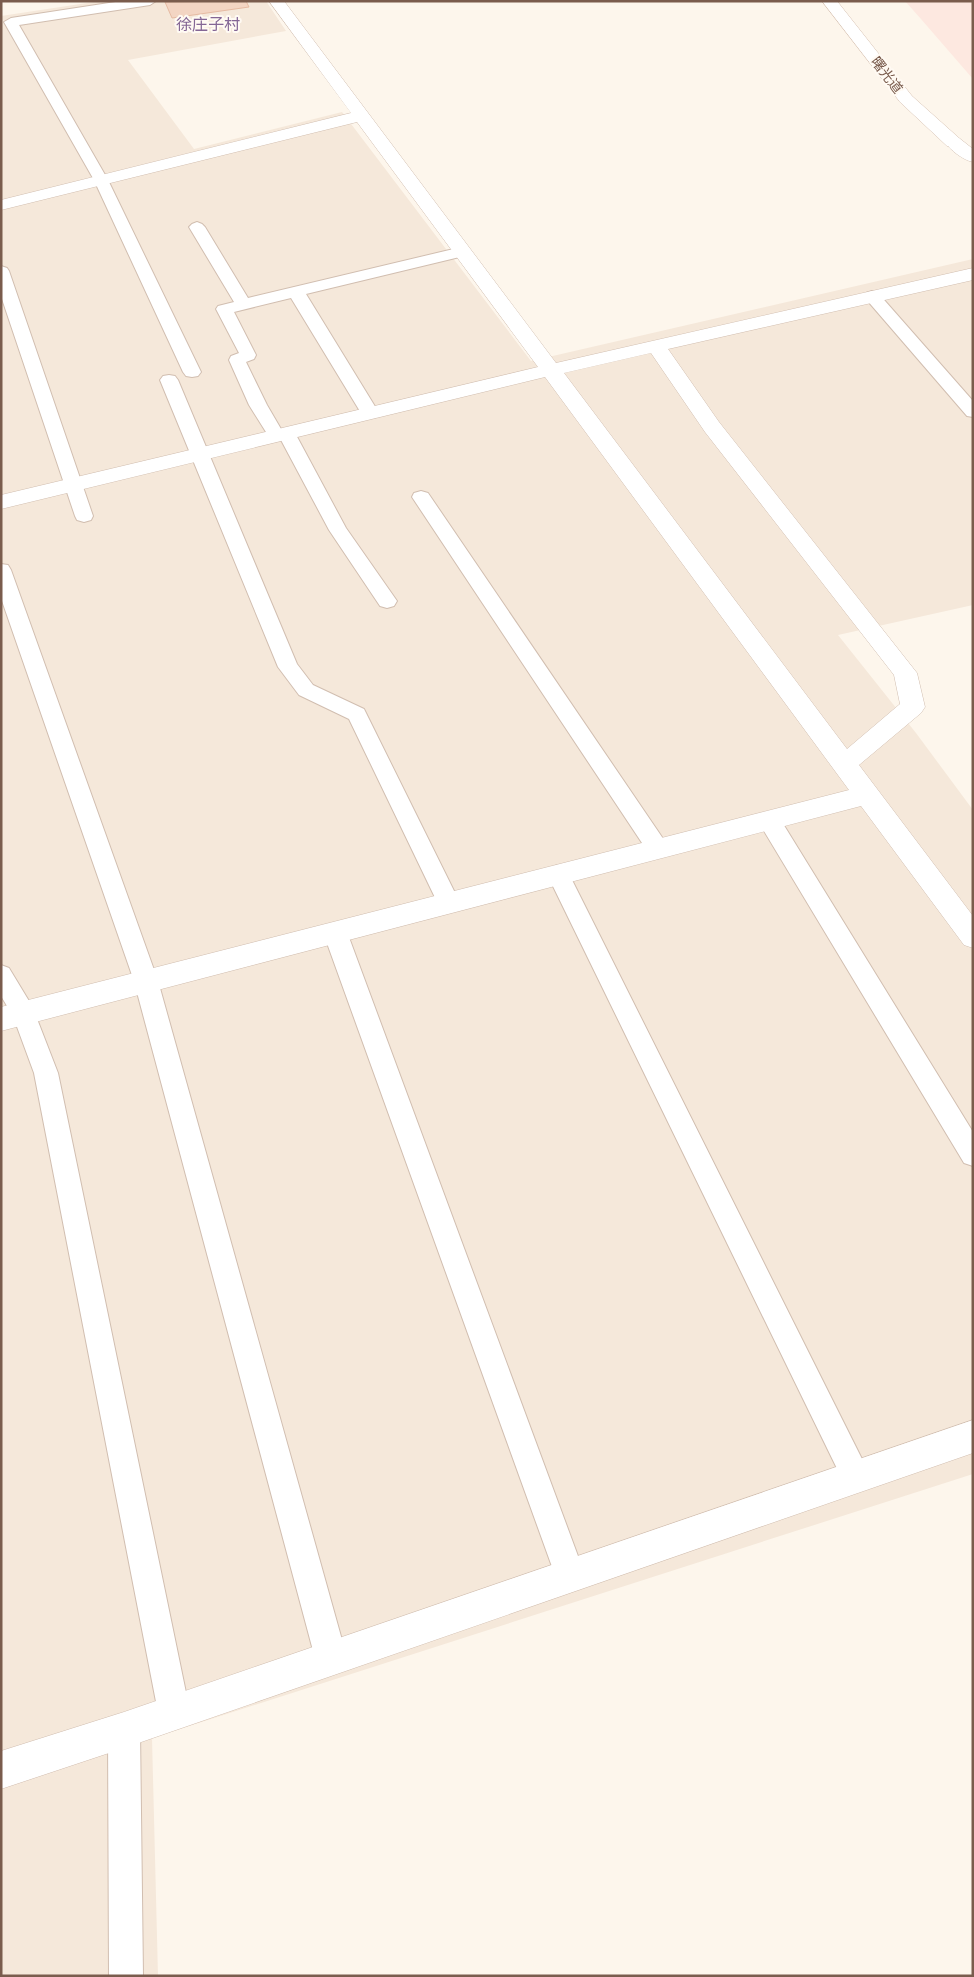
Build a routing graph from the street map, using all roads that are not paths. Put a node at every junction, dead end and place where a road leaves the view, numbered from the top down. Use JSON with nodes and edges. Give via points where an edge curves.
{"nodes":[{"id":1,"x":150,"y":1,"type":"edge"},
{"id":2,"x":276,"y":1,"type":"edge"},
{"id":3,"x":829,"y":1,"type":"edge"},
{"id":4,"x":361,"y":116,"type":"junction"},
{"id":5,"x":973,"y":157,"type":"edge"},
{"id":6,"x":101,"y":180,"type":"junction"},
{"id":7,"x":1,"y":205,"type":"edge"},
{"id":8,"x":196,"y":227,"type":"dead end"},
{"id":9,"x":462,"y":252,"type":"junction"},
{"id":10,"x":1,"y":270,"type":"edge"},
{"id":11,"x":973,"y":274,"type":"edge"},
{"id":12,"x":296,"y":292,"type":"junction"},
{"id":13,"x":872,"y":296,"type":"junction"},
{"id":14,"x":244,"y":305,"type":"junction"},
{"id":15,"x":656,"y":345,"type":"junction"},
{"id":16,"x":549,"y":370,"type":"junction"},
{"id":17,"x":192,"y":372,"type":"dead end"},
{"id":18,"x":169,"y":380,"type":"dead end"},
{"id":19,"x":973,"y":412,"type":"edge"},
{"id":20,"x":370,"y":413,"type":"junction"},
{"id":21,"x":281,"y":434,"type":"junction"},
{"id":22,"x":200,"y":454,"type":"junction"},
{"id":23,"x":73,"y":484,"type":"junction"},
{"id":24,"x":421,"y":497,"type":"dead end"},
{"id":25,"x":1,"y":502,"type":"edge"},
{"id":26,"x":84,"y":516,"type":"dead end"},
{"id":27,"x":1,"y":570,"type":"edge"},
{"id":28,"x":387,"y":601,"type":"dead end"},
{"id":29,"x":842,"y":763,"type":"junction"},
{"id":30,"x":866,"y":795,"type":"junction"},
{"id":31,"x":769,"y":820,"type":"junction"},
{"id":32,"x":658,"y":849,"type":"junction"},
{"id":33,"x":558,"y":874,"type":"junction"},
{"id":34,"x":449,"y":903,"type":"junction"},
{"id":35,"x":335,"y":932,"type":"junction"},
{"id":36,"x":973,"y":937,"type":"edge"},
{"id":37,"x":1,"y":975,"type":"edge"},
{"id":38,"x":146,"y":981,"type":"junction"},
{"id":39,"x":12,"y":1016,"type":"edge"},
{"id":40,"x":973,"y":1154,"type":"edge"},
{"id":41,"x":973,"y":1436,"type":"edge"},
{"id":42,"x":856,"y":1477,"type":"junction"},
{"id":43,"x":570,"y":1575,"type":"junction"},
{"id":44,"x":331,"y":1658,"type":"junction"},
{"id":45,"x":174,"y":1712,"type":"junction"},
{"id":46,"x":124,"y":1730,"type":"junction"},
{"id":47,"x":1,"y":1770,"type":"edge"},
{"id":48,"x":126,"y":1976,"type":"edge"}],
"edges":[{"from":1,"to":6,"type":"lane","via":[[11,22]]},
{"from":2,"to":4,"type":"street"},
{"from":3,"to":5,"type":"street","name":"曙光道","via":[[906,99]]},
{"from":4,"to":6,"type":"street"},
{"from":4,"to":9,"type":"street"},
{"from":6,"to":7,"type":"street"},
{"from":6,"to":17,"type":"lane"},
{"from":8,"to":14,"type":"lane"},
{"from":9,"to":12,"type":"lane"},
{"from":9,"to":16,"type":"street"},
{"from":10,"to":23,"type":"lane"},
{"from":11,"to":13,"type":"street"},
{"from":12,"to":14,"type":"lane"},
{"from":12,"to":20,"type":"lane"},
{"from":13,"to":15,"type":"street"},
{"from":13,"to":19,"type":"lane"},
{"from":14,"to":21,"type":"lane","via":[[224,309],[248,355],[237,360],[258,405]]},
{"from":15,"to":16,"type":"street"},
{"from":15,"to":29,"type":"street","via":[[712,427],[905,674],[913,707],[854,757]]},
{"from":16,"to":20,"type":"street"},
{"from":16,"to":29,"type":"street"},
{"from":18,"to":22,"type":"lane"},
{"from":20,"to":21,"type":"street"},
{"from":21,"to":22,"type":"street"},
{"from":21,"to":28,"type":"lane","via":[[338,530]]},
{"from":22,"to":23,"type":"street"},
{"from":22,"to":34,"type":"lane","via":[[288,667],[306,690],[357,714]]},
{"from":23,"to":25,"type":"street"},
{"from":23,"to":26,"type":"lane"},
{"from":24,"to":32,"type":"lane"},
{"from":27,"to":38,"type":"lane"},
{"from":29,"to":30,"type":"street"},
{"from":30,"to":31,"type":"street"},
{"from":30,"to":36,"type":"street"},
{"from":31,"to":32,"type":"street"},
{"from":31,"to":40,"type":"lane"},
{"from":32,"to":33,"type":"street"},
{"from":33,"to":34,"type":"street"},
{"from":33,"to":42,"type":"lane"},
{"from":34,"to":35,"type":"street"},
{"from":35,"to":38,"type":"street"},
{"from":35,"to":43,"type":"lane"},
{"from":37,"to":39,"type":"lane"},
{"from":38,"to":39,"type":"street"},
{"from":38,"to":44,"type":"lane"},
{"from":39,"to":45,"type":"lane","via":[[46,1073]]},
{"from":41,"to":42,"type":"street"},
{"from":42,"to":43,"type":"street"},
{"from":43,"to":44,"type":"street"},
{"from":44,"to":45,"type":"street"},
{"from":45,"to":46,"type":"street"},
{"from":46,"to":47,"type":"street"},
{"from":46,"to":48,"type":"lane"}]}
